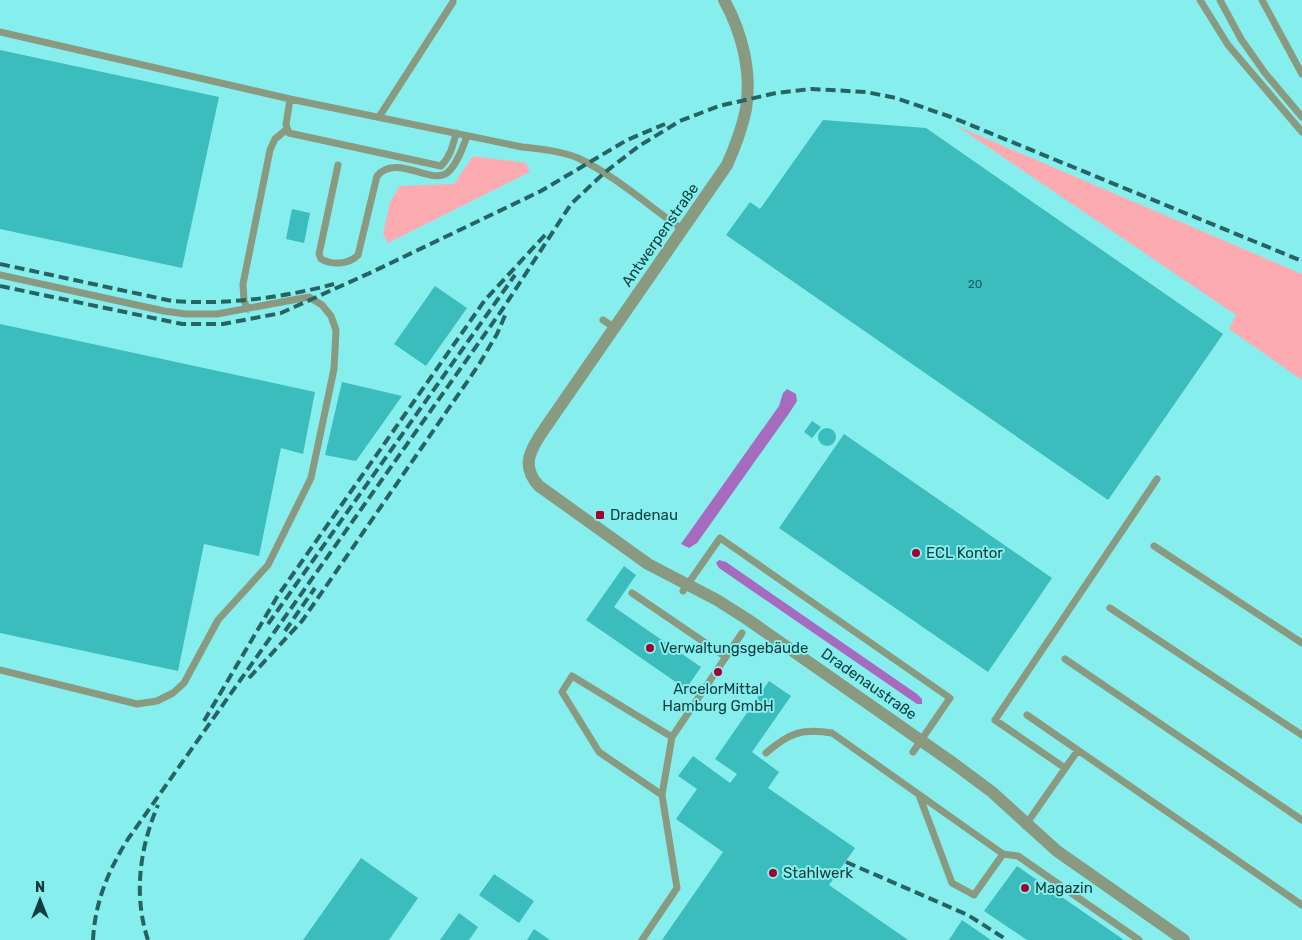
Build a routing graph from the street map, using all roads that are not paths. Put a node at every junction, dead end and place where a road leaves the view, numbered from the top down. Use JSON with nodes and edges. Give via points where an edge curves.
{"nodes":[{"id":1,"x":724,"y":0,"type":"edge"},
{"id":2,"x":1200,"y":0,"type":"edge"},
{"id":3,"x":1220,"y":0,"type":"edge"},
{"id":4,"x":1262,"y":0,"type":"edge"},
{"id":5,"x":453,"y":2,"type":"dead end"},
{"id":6,"x":0,"y":32,"type":"edge"},
{"id":7,"x":1302,"y":74,"type":"edge"},
{"id":8,"x":290,"y":99,"type":"junction"},
{"id":9,"x":379,"y":117,"type":"junction"},
{"id":10,"x":1302,"y":117,"type":"edge"},
{"id":11,"x":287,"y":129,"type":"junction"},
{"id":12,"x":1302,"y":132,"type":"edge"},
{"id":13,"x":456,"y":133,"type":"junction"},
{"id":14,"x":467,"y":136,"type":"junction"},
{"id":15,"x":338,"y":164,"type":"dead end"},
{"id":16,"x":683,"y":230,"type":"junction"},
{"id":17,"x":0,"y":275,"type":"edge"},
{"id":18,"x":248,"y":309,"type":"junction"},
{"id":19,"x":603,"y":320,"type":"dead end"},
{"id":20,"x":615,"y":328,"type":"junction"},
{"id":21,"x":529,"y":468,"type":"joint"},
{"id":22,"x":1157,"y":479,"type":"dead end"},
{"id":23,"x":1154,"y":546,"type":"dead end"},
{"id":24,"x":685,"y":587,"type":"junction"},
{"id":25,"x":632,"y":593,"type":"dead end"},
{"id":26,"x":1110,"y":608,"type":"dead end"},
{"id":27,"x":742,"y":633,"type":"dead end"},
{"id":28,"x":1302,"y":643,"type":"edge"},
{"id":29,"x":726,"y":657,"type":"junction"},
{"id":30,"x":1065,"y":659,"type":"dead end"},
{"id":31,"x":0,"y":670,"type":"edge"},
{"id":32,"x":1027,"y":715,"type":"dead end"},
{"id":33,"x":1302,"y":734,"type":"edge"},
{"id":34,"x":672,"y":737,"type":"junction"},
{"id":35,"x":921,"y":741,"type":"junction"},
{"id":36,"x":1078,"y":750,"type":"junction"},
{"id":37,"x":913,"y":752,"type":"dead end"},
{"id":38,"x":766,"y":753,"type":"dead end"},
{"id":39,"x":1065,"y":768,"type":"junction"},
{"id":40,"x":919,"y":794,"type":"junction"},
{"id":41,"x":662,"y":795,"type":"junction"},
{"id":42,"x":1302,"y":820,"type":"edge"},
{"id":43,"x":1025,"y":826,"type":"junction"},
{"id":44,"x":1003,"y":854,"type":"junction"},
{"id":45,"x":1302,"y":905,"type":"edge"},
{"id":46,"x":642,"y":940,"type":"edge"},
{"id":47,"x":1139,"y":940,"type":"edge"},
{"id":48,"x":1184,"y":940,"type":"edge"}],
"edges":[{"from":1,"to":16,"type":"street","name":"Antwerpenstraße","via":[[742,42],[746,110],[727,165]]},
{"from":2,"to":12,"type":"lane","via":[[1228,45]]},
{"from":3,"to":10,"type":"lane","via":[[1241,39]]},
{"from":4,"to":7,"type":"lane"},
{"from":5,"to":9,"type":"lane"},
{"from":6,"to":8,"type":"lane"},
{"from":8,"to":9,"type":"lane"},
{"from":8,"to":11,"type":"lane"},
{"from":9,"to":13,"type":"lane"},
{"from":11,"to":13,"type":"lane","via":[[289,133],[440,166],[447,160]]},
{"from":11,"to":18,"type":"lane","via":[[274,140],[270,150],[243,284]]},
{"from":13,"to":14,"type":"lane"},
{"from":14,"to":15,"type":"lane","via":[[463,149],[446,175],[396,168],[381,171],[375,182],[358,255],[333,264],[321,259],[319,254]]},
{"from":14,"to":16,"type":"lane","via":[[578,158]]},
{"from":16,"to":20,"type":"street","name":"Antwerpenstraße"},
{"from":17,"to":18,"type":"lane","via":[[164,312],[217,314]]},
{"from":18,"to":31,"type":"lane","via":[[308,297],[322,305],[336,330],[334,370],[311,478],[268,565],[218,620],[184,683],[158,701],[137,704]]},
{"from":19,"to":20,"type":"lane"},
{"from":20,"to":21,"type":"street","name":"Antwerpenstraße","via":[[535,443]]},
{"from":21,"to":24,"type":"street","name":"Dradenaustraße","via":[[534,480],[551,495]]},
{"from":22,"to":39,"type":"lane","via":[[995,720]]},
{"from":23,"to":28,"type":"lane"},
{"from":24,"to":35,"type":"street","name":"Dradenaustraße","via":[[748,620]]},
{"from":24,"to":35,"type":"lane","via":[[720,538],[950,698]]},
{"from":25,"to":29,"type":"lane"},
{"from":26,"to":33,"type":"lane"},
{"from":27,"to":29,"type":"lane"},
{"from":29,"to":34,"type":"lane"},
{"from":30,"to":42,"type":"lane"},
{"from":32,"to":36,"type":"lane"},
{"from":34,"to":41,"type":"lane"},
{"from":34,"to":41,"type":"lane","via":[[572,676],[562,692],[599,752]]},
{"from":35,"to":37,"type":"lane"},
{"from":35,"to":43,"type":"street","name":"Dradenaustraße","via":[[992,792]]},
{"from":36,"to":39,"type":"lane"},
{"from":36,"to":45,"type":"lane"},
{"from":38,"to":40,"type":"lane","via":[[780,741],[796,734],[813,730],[832,733]]},
{"from":39,"to":43,"type":"lane"},
{"from":40,"to":44,"type":"lane"},
{"from":40,"to":44,"type":"lane","via":[[952,883],[974,895]]},
{"from":41,"to":46,"type":"lane","via":[[677,888]]},
{"from":43,"to":48,"type":"street","name":"Dradenaustraße"},
{"from":44,"to":47,"type":"lane","via":[[1018,856]]}]}
